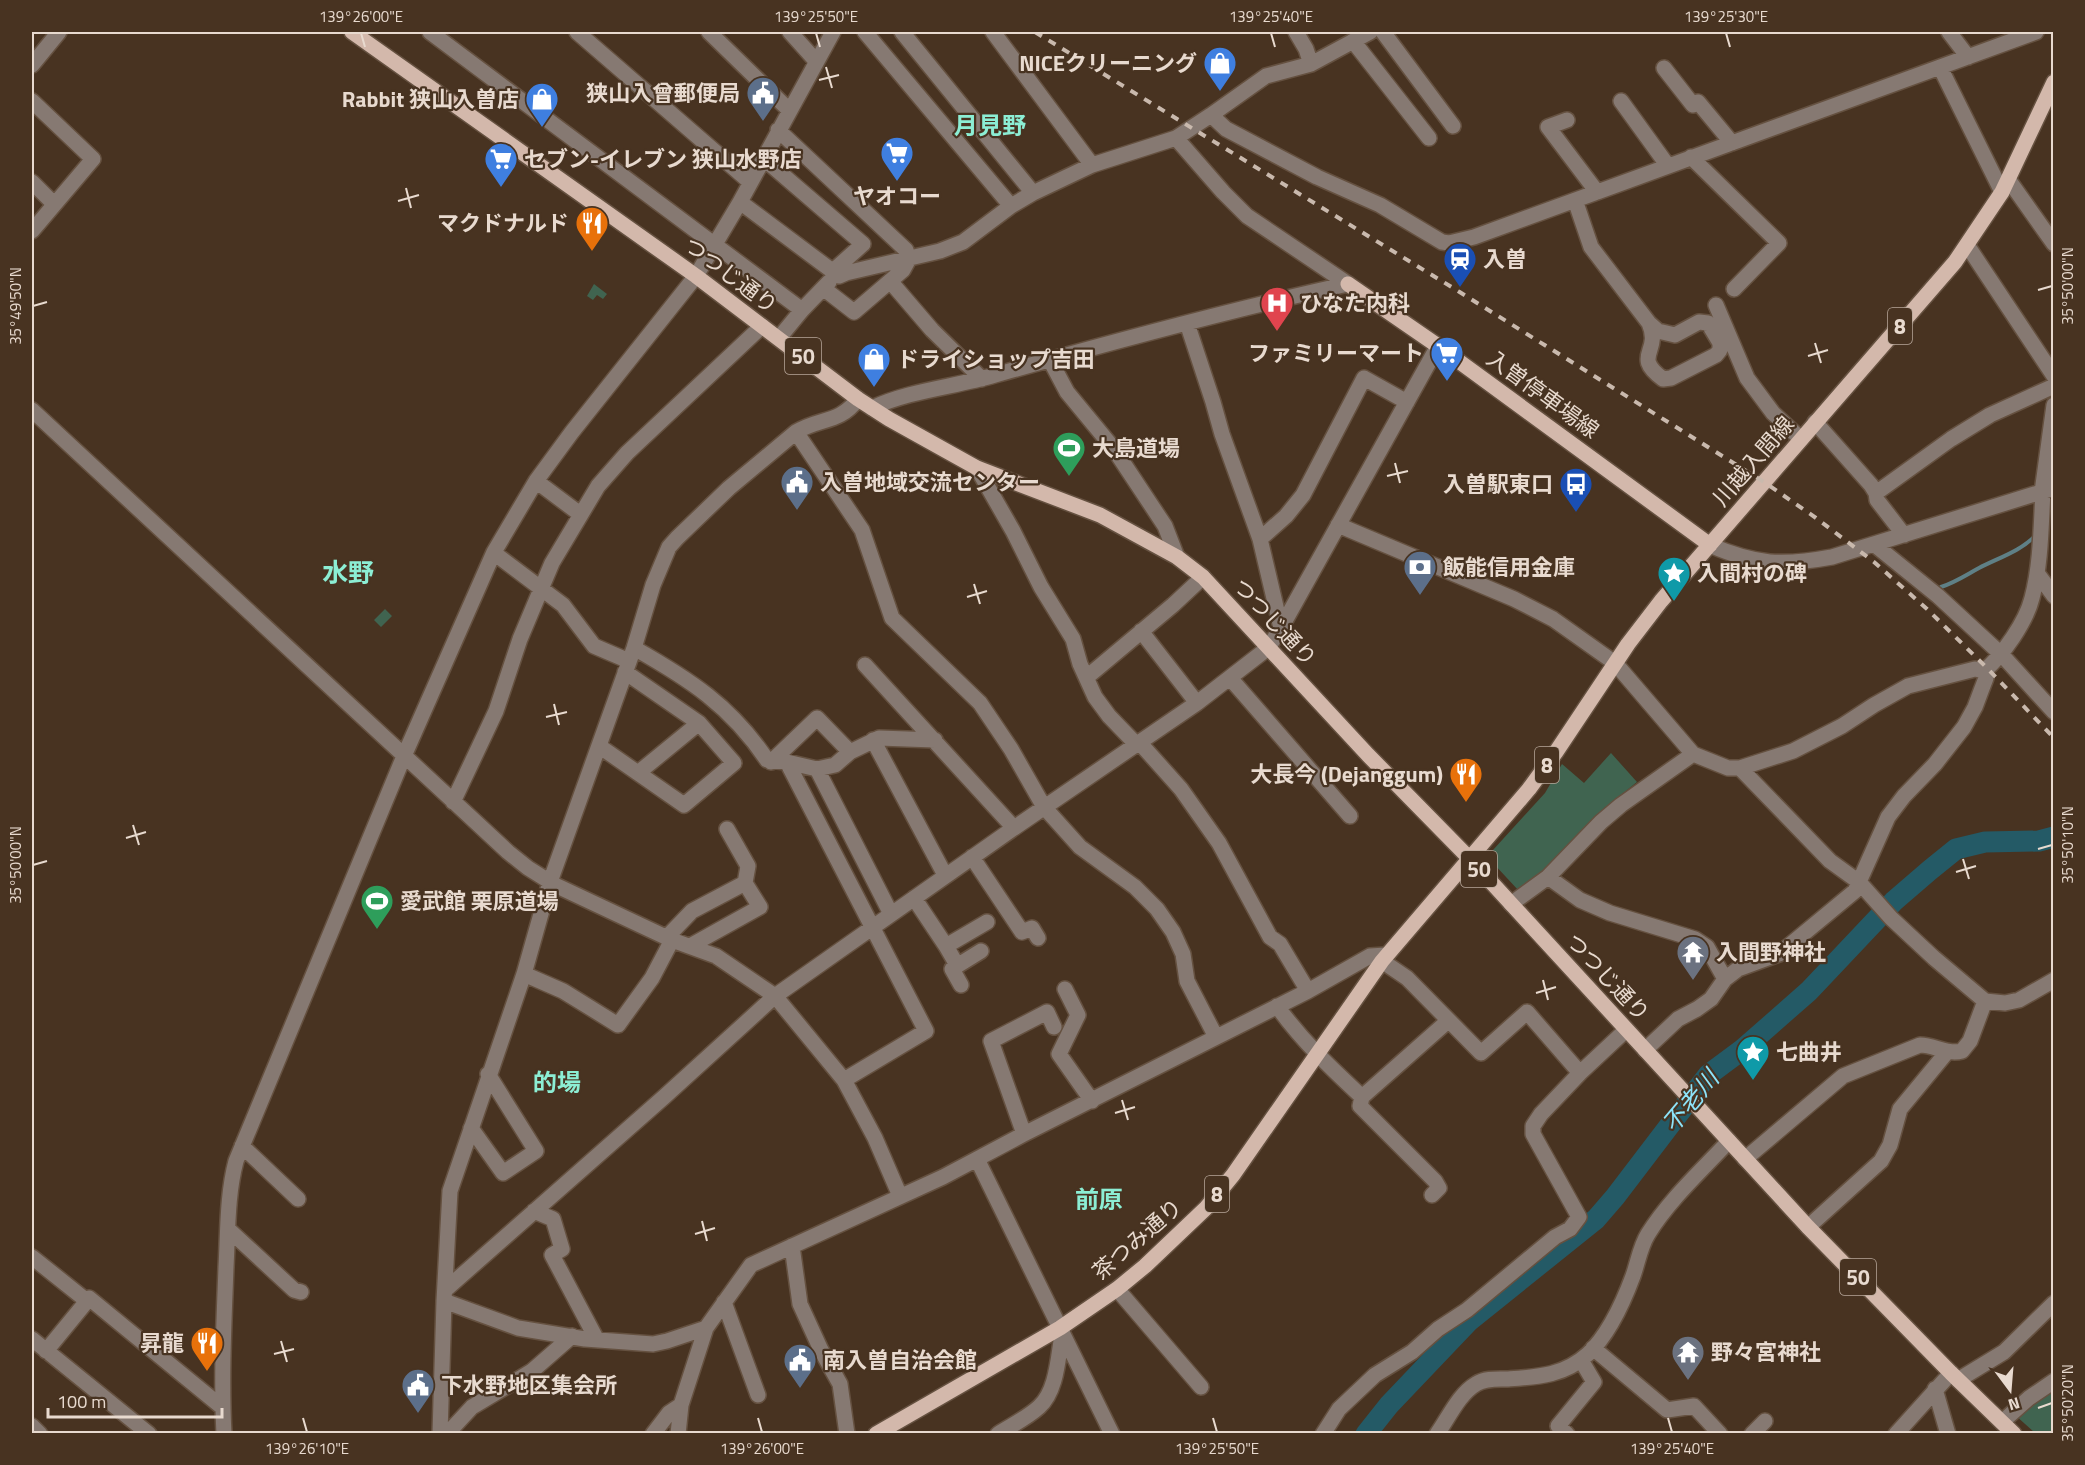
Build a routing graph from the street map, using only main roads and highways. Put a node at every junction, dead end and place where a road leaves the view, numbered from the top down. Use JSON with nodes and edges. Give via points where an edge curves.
{"nodes":[{"id":1,"x":352,"y":32,"type":"edge"},
{"id":2,"x":2054,"y":82,"type":"edge"},
{"id":3,"x":1348,"y":284,"type":"road end"},
{"id":4,"x":1710,"y":545,"type":"junction"},
{"id":5,"x":1470,"y":859,"type":"junction"},
{"id":6,"x":2006,"y":1429,"type":"edge"},
{"id":7,"x":876,"y":1434,"type":"edge"}],
"edges":[{"from":1,"to":5,"type":"main road","name":"つつじ通り","number":"50","via":[[696,276],[858,399],[922,440],[977,468],[1100,515],[1177,557],[1203,577]]},
{"from":2,"to":4,"type":"main road","name":"川越入間線","number":"8","via":[[2005,186],[1955,262]]},
{"from":3,"to":4,"type":"main road","name":"入曽停車場線","via":[[1438,345]]},
{"from":4,"to":5,"type":"main road","name":"川越入間線","number":"8","via":[[1661,601],[1529,789]]},
{"from":5,"to":6,"type":"main road","name":"つつじ通り","number":"50","via":[[1808,1227]]},
{"from":5,"to":7,"type":"main road","name":"茶つみ通り","number":"8","via":[[1384,958],[1206,1208],[1145,1266],[1061,1331]]}]}
